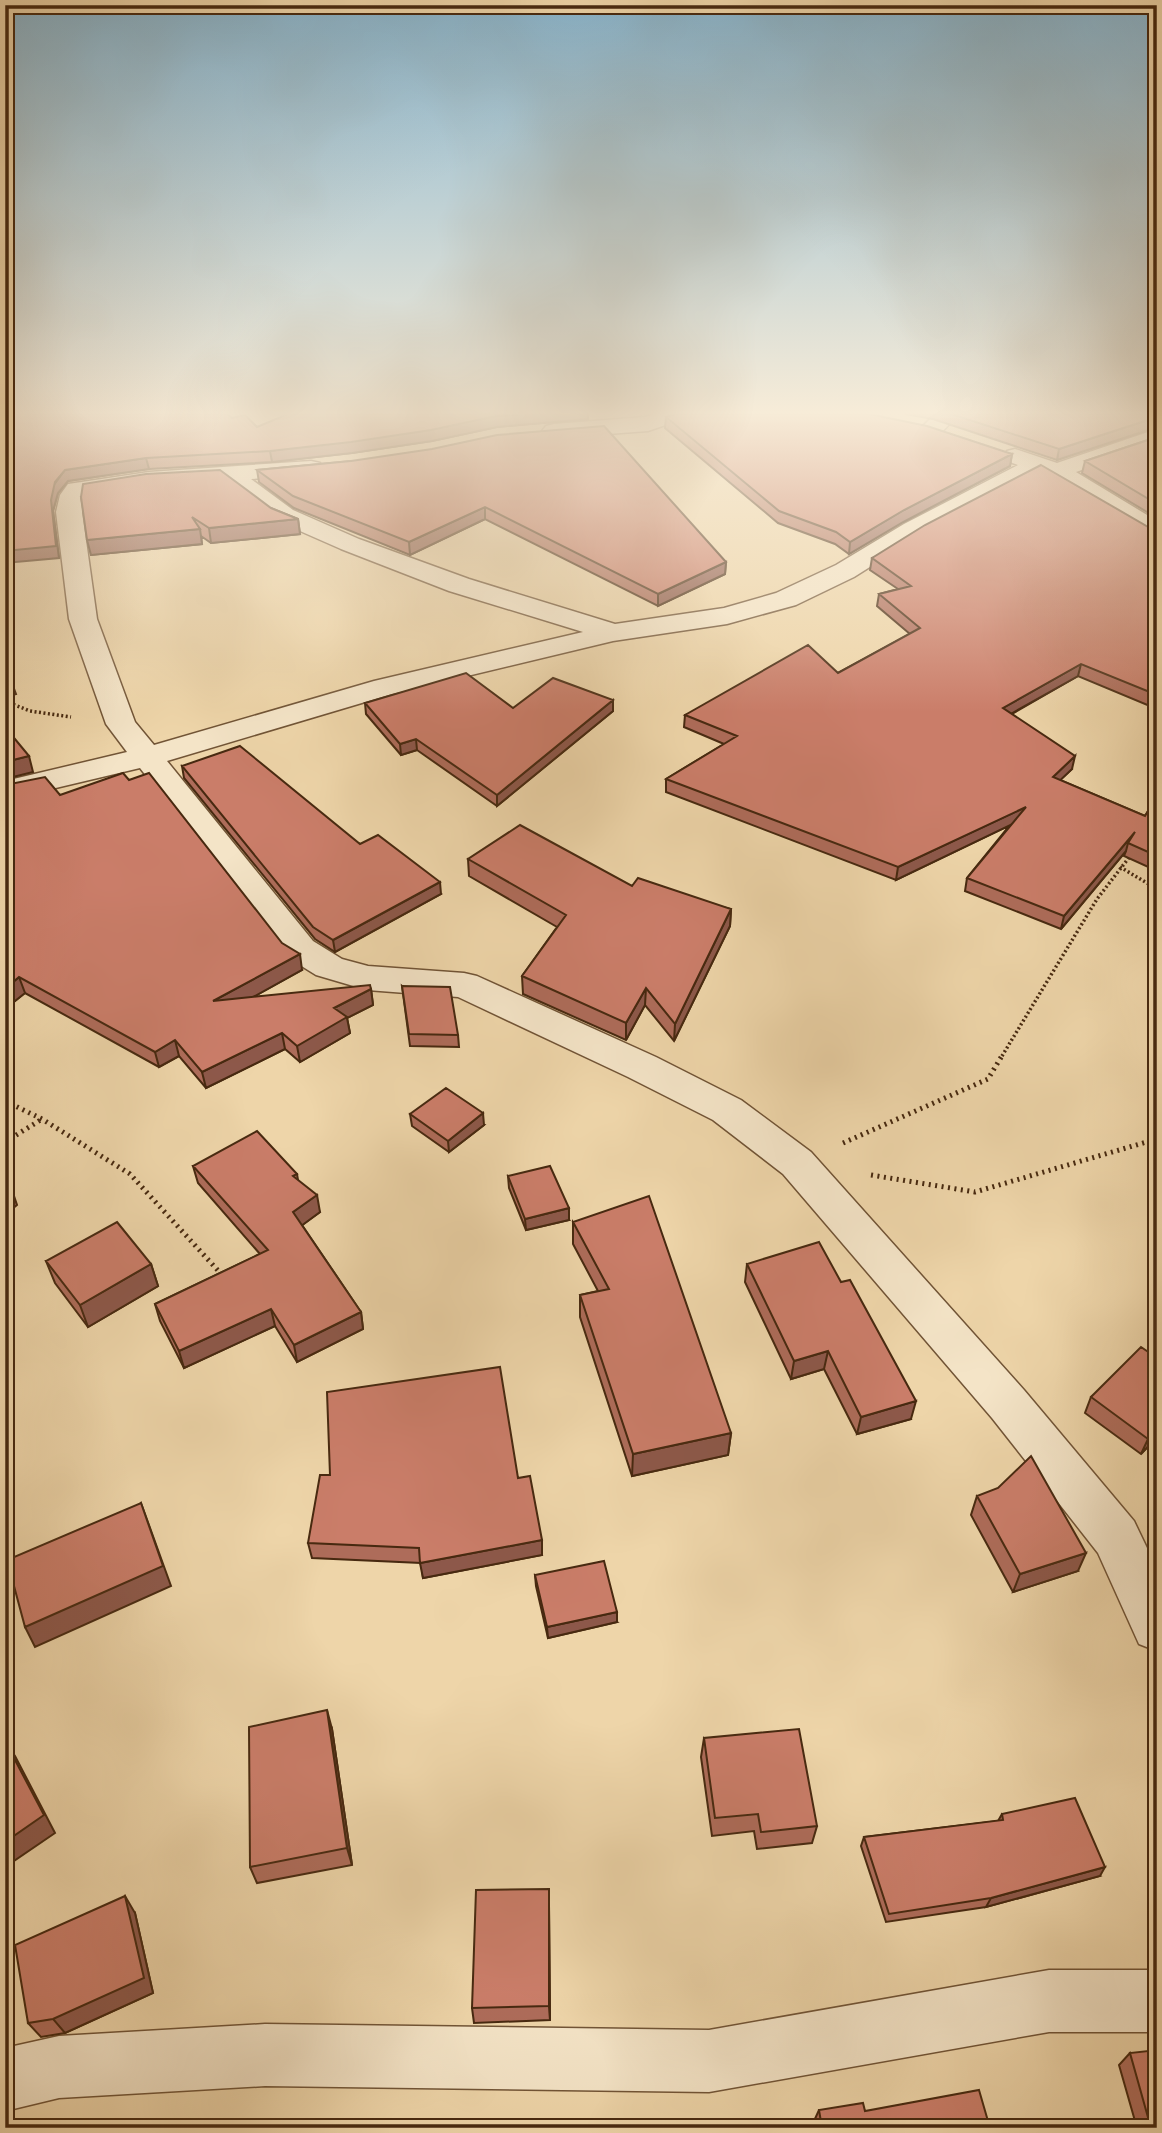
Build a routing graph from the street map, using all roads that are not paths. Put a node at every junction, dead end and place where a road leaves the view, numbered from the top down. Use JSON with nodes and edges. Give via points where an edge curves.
{"nodes":[{"id":1,"x":69,"y":514,"type":"edge"},
{"id":2,"x":282,"y":514,"type":"edge"},
{"id":3,"x":945,"y":514,"type":"edge"},
{"id":4,"x":1125,"y":514,"type":"edge"},
{"id":5,"x":1157,"y":533,"type":"edge"},
{"id":6,"x":613,"y":633,"type":"junction"},
{"id":7,"x":146,"y":757,"type":"junction"},
{"id":8,"x":5,"y":791,"type":"edge"},
{"id":9,"x":1157,"y":1626,"type":"edge"},
{"id":10,"x":1157,"y":2001,"type":"edge"},
{"id":11,"x":5,"y":2080,"type":"edge"}],
"edges":[{"from":1,"to":7,"type":"street","via":[[83,619],[121,724]]},
{"from":2,"to":6,"type":"street","via":[[459,585]]},
{"from":3,"to":6,"type":"street","via":[[786,599],[727,616]]},
{"from":4,"to":5,"type":"street"},
{"from":6,"to":7,"type":"street","via":[[384,687]]},
{"from":7,"to":8,"type":"street"},
{"from":7,"to":9,"type":"street","via":[[300,949],[329,967],[367,978],[464,985],[727,1110],[797,1163],[1008,1404],[1116,1537]]},
{"from":10,"to":11,"type":"street","via":[[1049,2001],[709,2061],[265,2054],[60,2067]]}]}
